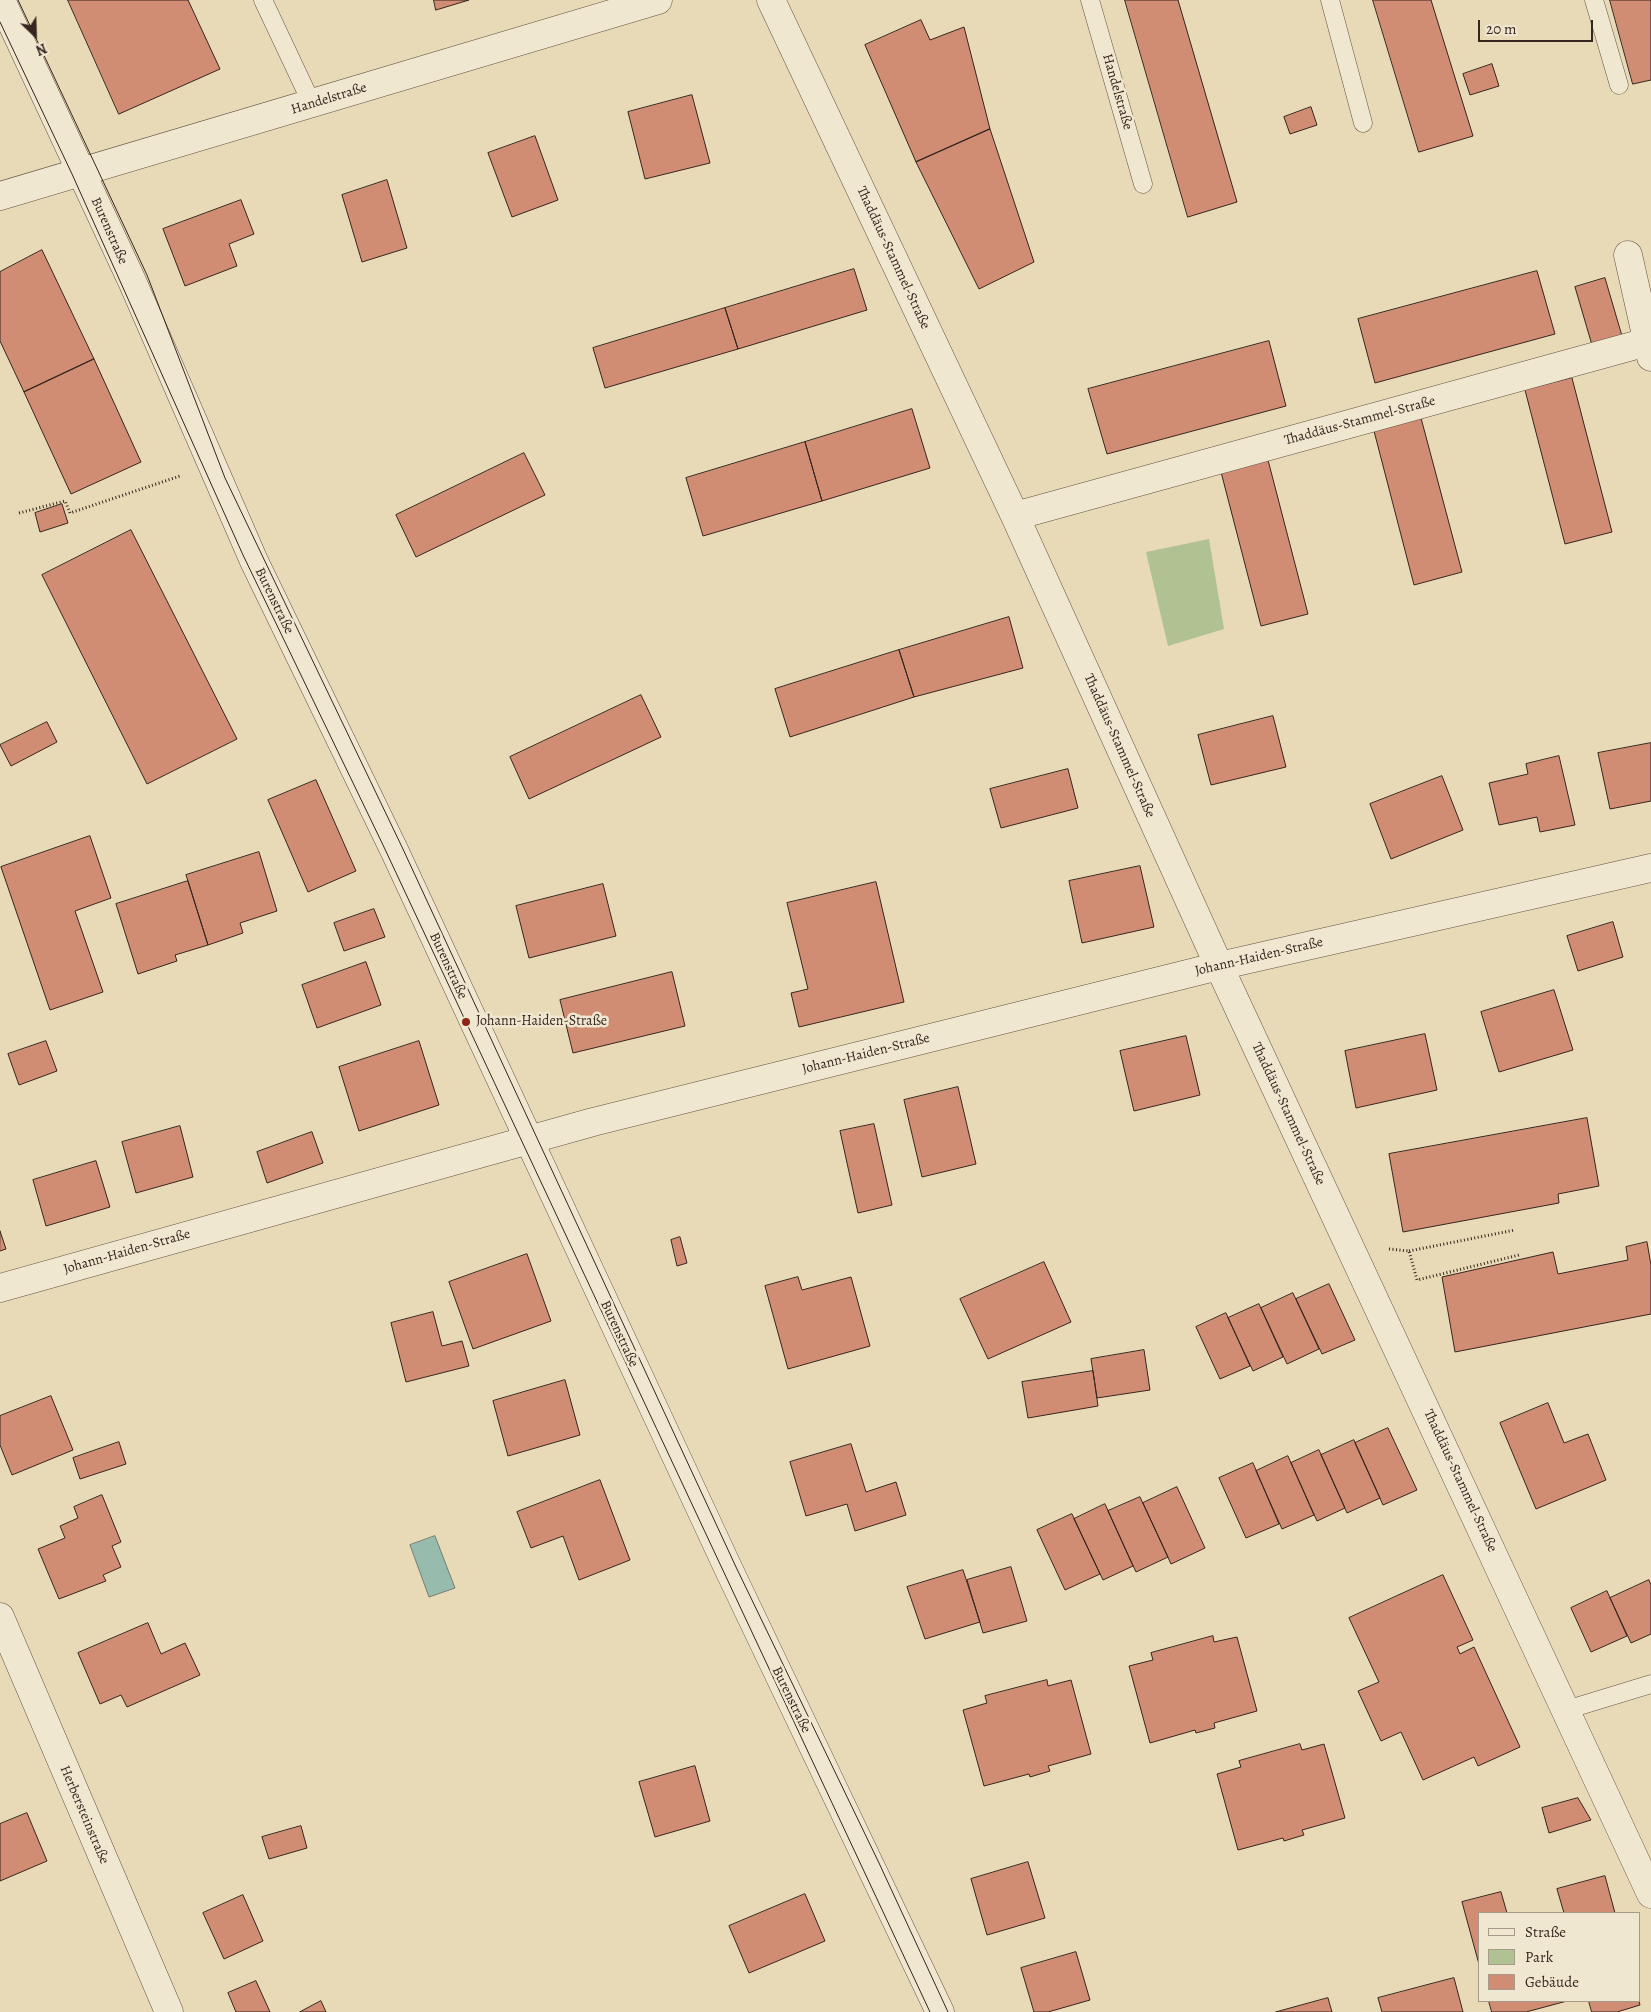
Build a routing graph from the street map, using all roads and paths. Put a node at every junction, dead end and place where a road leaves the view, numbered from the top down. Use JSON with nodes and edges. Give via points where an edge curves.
{"nodes":[{"id":1,"x":1,"y":0,"type":"edge"},
{"id":2,"x":263,"y":0,"type":"edge"},
{"id":3,"x":658,"y":0,"type":"edge"},
{"id":4,"x":770,"y":0,"type":"edge"},
{"id":5,"x":1090,"y":0,"type":"edge"},
{"id":6,"x":1330,"y":0,"type":"edge"},
{"id":7,"x":1594,"y":0,"type":"edge"},
{"id":8,"x":1620,"y":85,"type":"dead end"},
{"id":9,"x":312,"y":104,"type":"junction"},
{"id":10,"x":1363,"y":123,"type":"dead end"},
{"id":11,"x":82,"y":172,"type":"junction"},
{"id":12,"x":1143,"y":184,"type":"dead end"},
{"id":13,"x":0,"y":196,"type":"edge"},
{"id":14,"x":1628,"y":255,"type":"dead end"},
{"id":15,"x":1649,"y":350,"type":"edge"},
{"id":16,"x":180,"y":476,"type":"dead end"},
{"id":17,"x":19,"y":513,"type":"dead end"},
{"id":18,"x":1015,"y":516,"type":"junction"},
{"id":19,"x":1651,"y":868,"type":"edge"},
{"id":20,"x":1219,"y":966,"type":"junction"},
{"id":21,"x":529,"y":1139,"type":"junction"},
{"id":22,"x":1515,"y":1230,"type":"dead end"},
{"id":23,"x":1409,"y":1251,"type":"junction"},
{"id":24,"x":1520,"y":1255,"type":"dead end"},
{"id":25,"x":1355,"y":1258,"type":"junction"},
{"id":26,"x":0,"y":1288,"type":"edge"},
{"id":27,"x":0,"y":1617,"type":"edge"},
{"id":28,"x":1651,"y":1684,"type":"edge"},
{"id":29,"x":1566,"y":1710,"type":"junction"},
{"id":30,"x":1651,"y":1894,"type":"edge"},
{"id":31,"x":169,"y":2012,"type":"edge"},
{"id":32,"x":940,"y":2012,"type":"edge"}],
"edges":[{"from":1,"to":11,"type":"street","name":"Burenstraße"},
{"from":2,"to":9,"type":"lane"},
{"from":3,"to":9,"type":"street","name":"Handelstraße"},
{"from":4,"to":18,"type":"street","name":"Thaddäus-Stammel-Straße"},
{"from":5,"to":12,"type":"lane","name":"Handelstraße"},
{"from":6,"to":10,"type":"lane"},
{"from":7,"to":8,"type":"lane"},
{"from":9,"to":11,"type":"street","name":"Handelstraße"},
{"from":11,"to":13,"type":"street","name":"Handelstraße"},
{"from":11,"to":21,"type":"street","name":"Burenstraße","via":[[254,561]]},
{"from":14,"to":15,"type":"street","name":"Thaddäus-Stammel-Straße"},
{"from":15,"to":18,"type":"street","name":"Thaddäus-Stammel-Straße"},
{"from":16,"to":17,"type":"path","via":[[70,513],[65,501]]},
{"from":18,"to":20,"type":"street","name":"Thaddäus-Stammel-Straße"},
{"from":19,"to":20,"type":"street","name":"Johann-Haiden-Straße"},
{"from":20,"to":21,"type":"street","name":"Johann-Haiden-Straße"},
{"from":20,"to":25,"type":"street","name":"Thaddäus-Stammel-Straße"},
{"from":21,"to":26,"type":"street","name":"Johann-Haiden-Straße"},
{"from":21,"to":32,"type":"street","name":"Burenstraße","via":[[724,1561]]},
{"from":22,"to":23,"type":"path"},
{"from":23,"to":24,"type":"path","via":[[1417,1280]]},
{"from":23,"to":25,"type":"path","via":[[1387,1249]]},
{"from":25,"to":29,"type":"street","name":"Thaddäus-Stammel-Straße"},
{"from":27,"to":31,"type":"street","name":"Herbersteinstraße"},
{"from":28,"to":29,"type":"lane"},
{"from":29,"to":30,"type":"street","name":"Thaddäus-Stammel-Straße"}]}
